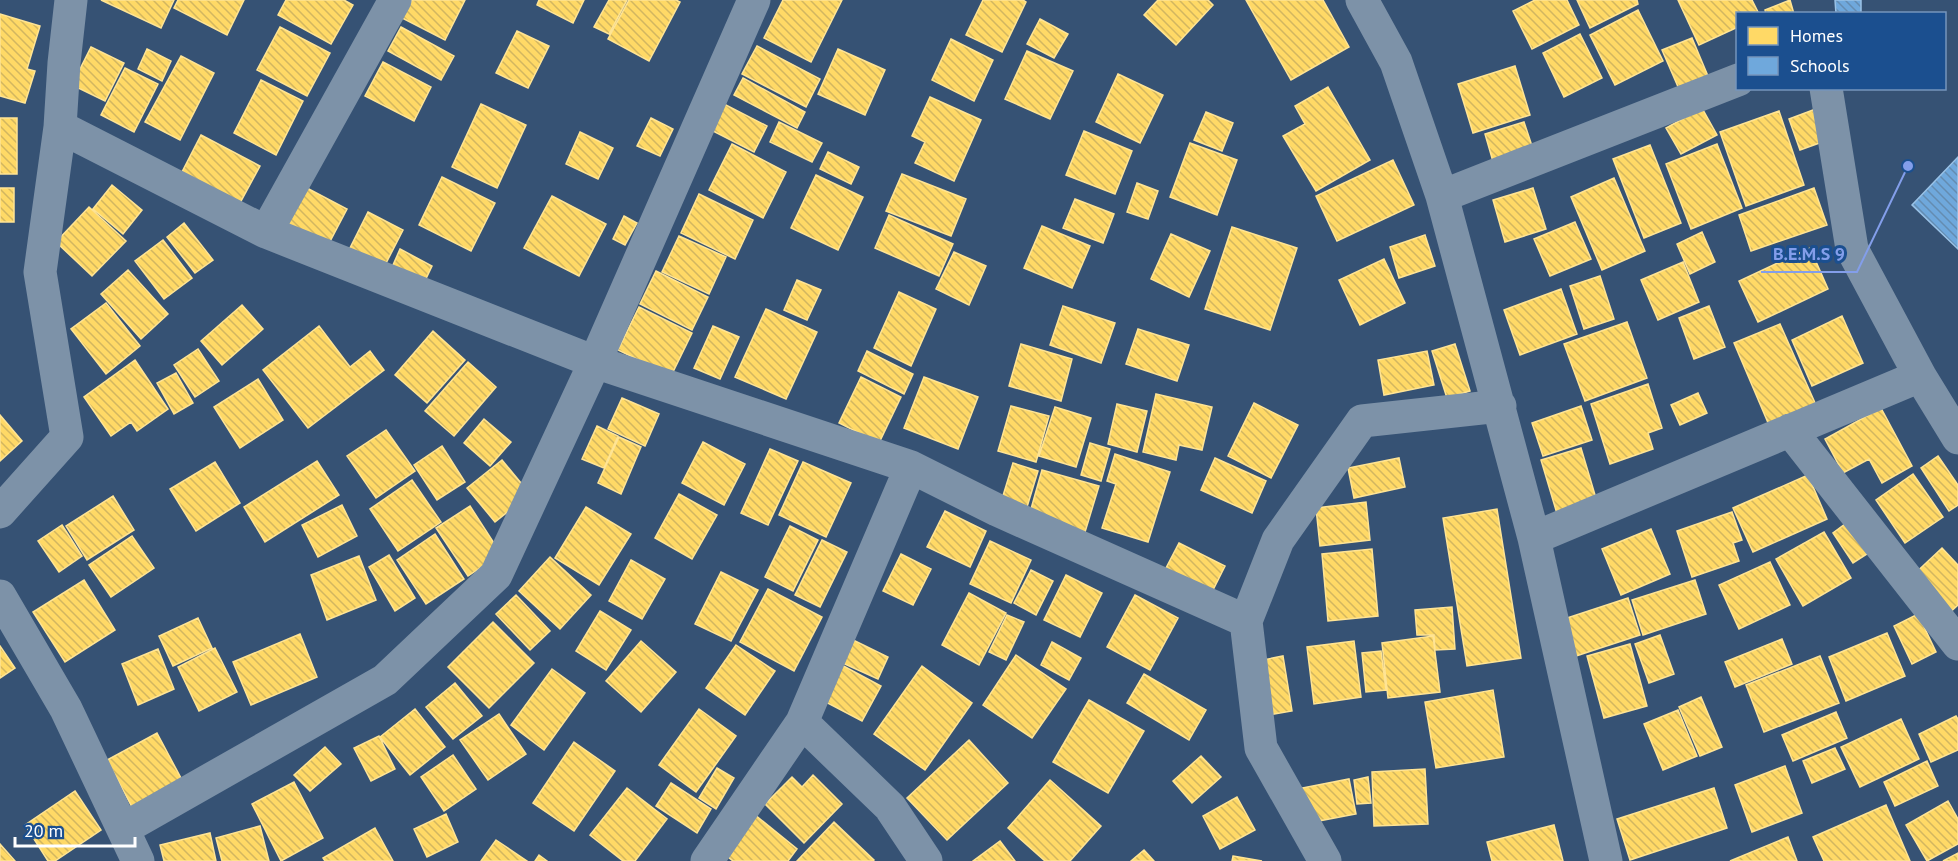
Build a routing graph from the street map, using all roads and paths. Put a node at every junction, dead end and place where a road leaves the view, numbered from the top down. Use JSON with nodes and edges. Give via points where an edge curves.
{"nodes":[{"id":1,"x":71,"y":0,"type":"edge"},
{"id":2,"x":395,"y":0,"type":"edge"},
{"id":3,"x":754,"y":0,"type":"edge"},
{"id":4,"x":1362,"y":0,"type":"edge"},
{"id":5,"x":1736,"y":80,"type":"edge"},
{"id":6,"x":1826,"y":90,"type":"edge"},
{"id":7,"x":60,"y":127,"type":"junction"},
{"id":8,"x":1442,"y":196,"type":"junction"},
{"id":9,"x":266,"y":232,"type":"junction"},
{"id":10,"x":595,"y":362,"type":"junction"},
{"id":11,"x":1920,"y":376,"type":"junction"},
{"id":12,"x":1500,"y":406,"type":"junction"},
{"id":13,"x":1790,"y":430,"type":"junction"},
{"id":14,"x":1958,"y":438,"type":"edge"},
{"id":15,"x":911,"y":467,"type":"junction"},
{"id":16,"x":0,"y":512,"type":"edge"},
{"id":17,"x":1534,"y":538,"type":"junction"},
{"id":18,"x":0,"y":596,"type":"edge"},
{"id":19,"x":1246,"y":621,"type":"junction"},
{"id":20,"x":1958,"y":644,"type":"edge"},
{"id":21,"x":802,"y":722,"type":"junction"},
{"id":22,"x":123,"y":830,"type":"junction"},
{"id":23,"x":138,"y":861,"type":"edge"},
{"id":24,"x":707,"y":861,"type":"edge"},
{"id":25,"x":926,"y":861,"type":"edge"},
{"id":26,"x":1325,"y":861,"type":"edge"},
{"id":27,"x":1606,"y":861,"type":"edge"}],
"edges":[{"from":1,"to":7,"type":"street"},
{"from":2,"to":9,"type":"street"},
{"from":3,"to":10,"type":"street"},
{"from":4,"to":8,"type":"street","via":[[1396,62]]},
{"from":5,"to":8,"type":"street"},
{"from":6,"to":11,"type":"street","via":[[1852,249]]},
{"from":7,"to":9,"type":"street"},
{"from":7,"to":16,"type":"street","via":[[40,272],[67,437]]},
{"from":8,"to":12,"type":"street"},
{"from":9,"to":10,"type":"street"},
{"from":10,"to":15,"type":"street"},
{"from":10,"to":22,"type":"street","via":[[496,575],[385,680]]},
{"from":11,"to":13,"type":"street"},
{"from":11,"to":14,"type":"street"},
{"from":12,"to":17,"type":"street"},
{"from":12,"to":19,"type":"street","via":[[1362,421],[1278,540]]},
{"from":13,"to":17,"type":"street"},
{"from":13,"to":20,"type":"street"},
{"from":15,"to":19,"type":"street","via":[[997,510]]},
{"from":15,"to":21,"type":"street"},
{"from":17,"to":27,"type":"street"},
{"from":18,"to":22,"type":"street","via":[[66,709]]},
{"from":19,"to":26,"type":"street","via":[[1261,748]]},
{"from":21,"to":24,"type":"street"},
{"from":21,"to":25,"type":"street","via":[[890,807]]},
{"from":22,"to":23,"type":"street"}]}
